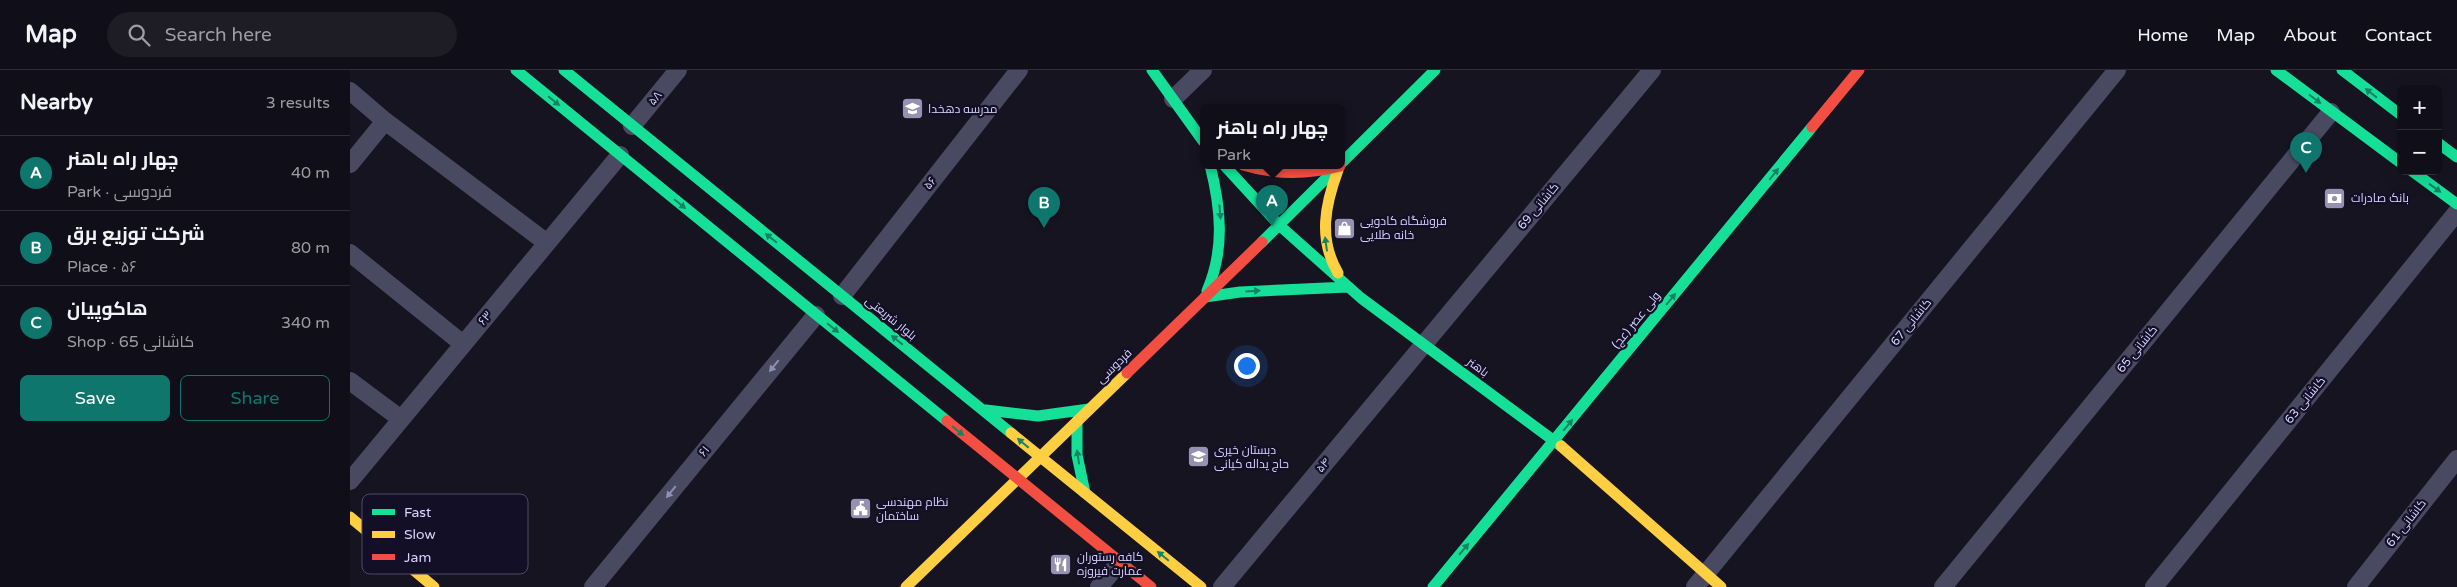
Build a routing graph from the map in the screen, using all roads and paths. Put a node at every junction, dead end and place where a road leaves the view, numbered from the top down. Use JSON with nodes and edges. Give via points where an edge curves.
{"nodes":[{"id":1,"x":516,"y":70,"type":"edge"},
{"id":2,"x":564,"y":70,"type":"edge"},
{"id":3,"x":678,"y":70,"type":"edge"},
{"id":4,"x":1019,"y":70,"type":"edge"},
{"id":5,"x":1152,"y":70,"type":"edge"},
{"id":6,"x":1203,"y":70,"type":"edge"},
{"id":7,"x":1435,"y":70,"type":"edge"},
{"id":8,"x":1652,"y":70,"type":"edge"},
{"id":9,"x":1859,"y":70,"type":"edge"},
{"id":10,"x":2117,"y":70,"type":"edge"},
{"id":11,"x":2276,"y":70,"type":"edge"},
{"id":12,"x":2349,"y":72,"type":"edge"},
{"id":13,"x":350,"y":91,"type":"edge"},
{"id":14,"x":1173,"y":99,"type":"junction"},
{"id":15,"x":2331,"y":112,"type":"junction"},
{"id":16,"x":2397,"y":112,"type":"edge"},
{"id":17,"x":385,"y":121,"type":"junction"},
{"id":18,"x":632,"y":126,"type":"junction"},
{"id":19,"x":1200,"y":137,"type":"edge"},
{"id":20,"x":620,"y":155,"type":"junction"},
{"id":21,"x":1345,"y":160,"type":"edge"},
{"id":22,"x":2397,"y":160,"type":"edge"},
{"id":23,"x":350,"y":164,"type":"edge"},
{"id":24,"x":1211,"y":169,"type":"edge"},
{"id":25,"x":1228,"y":169,"type":"edge"},
{"id":26,"x":1258,"y":169,"type":"edge"},
{"id":27,"x":1326,"y":169,"type":"edge"},
{"id":28,"x":1337,"y":169,"type":"edge"},
{"id":29,"x":1339,"y":169,"type":"edge"},
{"id":30,"x":2417,"y":175,"type":"edge"},
{"id":31,"x":2457,"y":204,"type":"edge"},
{"id":32,"x":2457,"y":212,"type":"edge"},
{"id":33,"x":1279,"y":225,"type":"junction"},
{"id":34,"x":548,"y":243,"type":"junction"},
{"id":35,"x":350,"y":253,"type":"edge"},
{"id":36,"x":1348,"y":287,"type":"junction"},
{"id":37,"x":842,"y":296,"type":"junction"},
{"id":38,"x":1204,"y":297,"type":"junction"},
{"id":39,"x":816,"y":315,"type":"junction"},
{"id":40,"x":1424,"y":343,"type":"junction"},
{"id":41,"x":463,"y":344,"type":"junction"},
{"id":42,"x":350,"y":381,"type":"edge"},
{"id":43,"x":1089,"y":409,"type":"junction"},
{"id":44,"x":983,"y":410,"type":"junction"},
{"id":45,"x":401,"y":419,"type":"junction"},
{"id":46,"x":1077,"y":421,"type":"junction"},
{"id":47,"x":1555,"y":442,"type":"junction"},
{"id":48,"x":1040,"y":457,"type":"junction"},
{"id":49,"x":2457,"y":459,"type":"edge"},
{"id":50,"x":1017,"y":479,"type":"junction"},
{"id":51,"x":350,"y":481,"type":"edge"},
{"id":52,"x":1085,"y":493,"type":"junction"},
{"id":53,"x":350,"y":517,"type":"edge"},
{"id":54,"x":362,"y":527,"type":"edge"},
{"id":55,"x":1120,"y":562,"type":"junction"},
{"id":56,"x":418,"y":574,"type":"edge"},
{"id":57,"x":1700,"y":581,"type":"edge"},
{"id":58,"x":434,"y":587,"type":"edge"},
{"id":59,"x":593,"y":587,"type":"edge"},
{"id":60,"x":906,"y":587,"type":"edge"},
{"id":61,"x":1099,"y":587,"type":"edge"},
{"id":62,"x":1151,"y":587,"type":"edge"},
{"id":63,"x":1201,"y":587,"type":"edge"},
{"id":64,"x":1222,"y":587,"type":"edge"},
{"id":65,"x":1433,"y":587,"type":"edge"},
{"id":66,"x":1721,"y":587,"type":"edge"},
{"id":67,"x":1943,"y":587,"type":"edge"},
{"id":68,"x":2154,"y":587,"type":"edge"},
{"id":69,"x":2356,"y":587,"type":"edge"}],
"edges":[{"from":1,"to":20,"type":"main road","one_way":true},
{"from":2,"to":18,"type":"main road","name":"بلوار شریعتی"},
{"from":3,"to":18,"type":"street","name":"۵۸"},
{"from":4,"to":37,"type":"street","name":"۵۶"},
{"from":5,"to":14,"type":"main road"},
{"from":6,"to":14,"type":"street"},
{"from":7,"to":21,"type":"main road","name":"فردوسی"},
{"from":8,"to":40,"type":"street","name":"کاشانی 69"},
{"from":47,"to":9,"type":"main road","name":"ولی عصر (عج)","one_way":true},
{"from":10,"to":57,"type":"street","name":"کاشانی 67"},
{"from":11,"to":15,"type":"main road","one_way":true},
{"from":16,"to":12,"type":"main road","one_way":true},
{"from":13,"to":17,"type":"street"},
{"from":14,"to":19,"type":"main road"},
{"from":15,"to":22,"type":"main road"},
{"from":15,"to":67,"type":"street","name":"کاشانی 65"},
{"from":17,"to":23,"type":"street"},
{"from":17,"to":34,"type":"street"},
{"from":37,"to":18,"type":"main road","name":"بلوار شریعتی","one_way":true},
{"from":20,"to":34,"type":"street","name":"۶۳"},
{"from":20,"to":39,"type":"main road","one_way":true},
{"from":24,"to":38,"type":"main road","one_way":true,"via":[[1219,202],[1220,237],[1214,278]]},
{"from":25,"to":33,"type":"main road","name":"باهنر"},
{"from":26,"to":27,"type":"main road","via":[[1296,174]]},
{"from":28,"to":33,"type":"main road","name":"فردوسی"},
{"from":36,"to":29,"type":"main road","one_way":true,"via":[[1328,257],[1326,242],[1328,197]]},
{"from":30,"to":31,"type":"main road","one_way":true},
{"from":32,"to":68,"type":"street","name":"کاشانی 63"},
{"from":33,"to":36,"type":"main road","name":"باهنر"},
{"from":33,"to":38,"type":"main road","name":"فردوسی"},
{"from":34,"to":41,"type":"street","name":"۶۳"},
{"from":35,"to":41,"type":"street"},
{"from":38,"to":36,"type":"main road","one_way":true},
{"from":36,"to":40,"type":"main road","name":"باهنر"},
{"from":44,"to":37,"type":"main road","name":"بلوار شریعتی","one_way":true},
{"from":38,"to":43,"type":"main road","name":"فردوسی"},
{"from":39,"to":50,"type":"main road","one_way":true},
{"from":39,"to":59,"type":"street","name":"۶۱","one_way":true},
{"from":40,"to":47,"type":"main road","name":"باهنر"},
{"from":40,"to":64,"type":"street","name":"۵۴"},
{"from":41,"to":45,"type":"street","name":"۶۳"},
{"from":42,"to":45,"type":"street"},
{"from":43,"to":44,"type":"main road","via":[[1054,417],[1018,417]]},
{"from":43,"to":46,"type":"main road","name":"فردوسی"},
{"from":48,"to":44,"type":"main road","name":"بلوار شریعتی","one_way":true},
{"from":45,"to":51,"type":"street","name":"۶۳"},
{"from":46,"to":48,"type":"main road","name":"فردوسی"},
{"from":52,"to":46,"type":"main road","one_way":true,"via":[[1077,455]]},
{"from":47,"to":57,"type":"main road","name":"باهنر"},
{"from":65,"to":47,"type":"main road","name":"ولی عصر (عج)","one_way":true},
{"from":48,"to":50,"type":"main road","name":"فردوسی"},
{"from":48,"to":52,"type":"main road","name":"بلوار شریعتی"},
{"from":49,"to":69,"type":"street","name":"کاشانی 61"},
{"from":50,"to":55,"type":"main road"},
{"from":50,"to":60,"type":"main road","name":"فردوسی"},
{"from":63,"to":52,"type":"main road","name":"بلوار شریعتی","one_way":true},
{"from":53,"to":54,"type":"main road"},
{"from":55,"to":61,"type":"street"},
{"from":55,"to":62,"type":"main road"},
{"from":56,"to":58,"type":"main road"},
{"from":57,"to":66,"type":"main road","name":"باهنر"}]}
